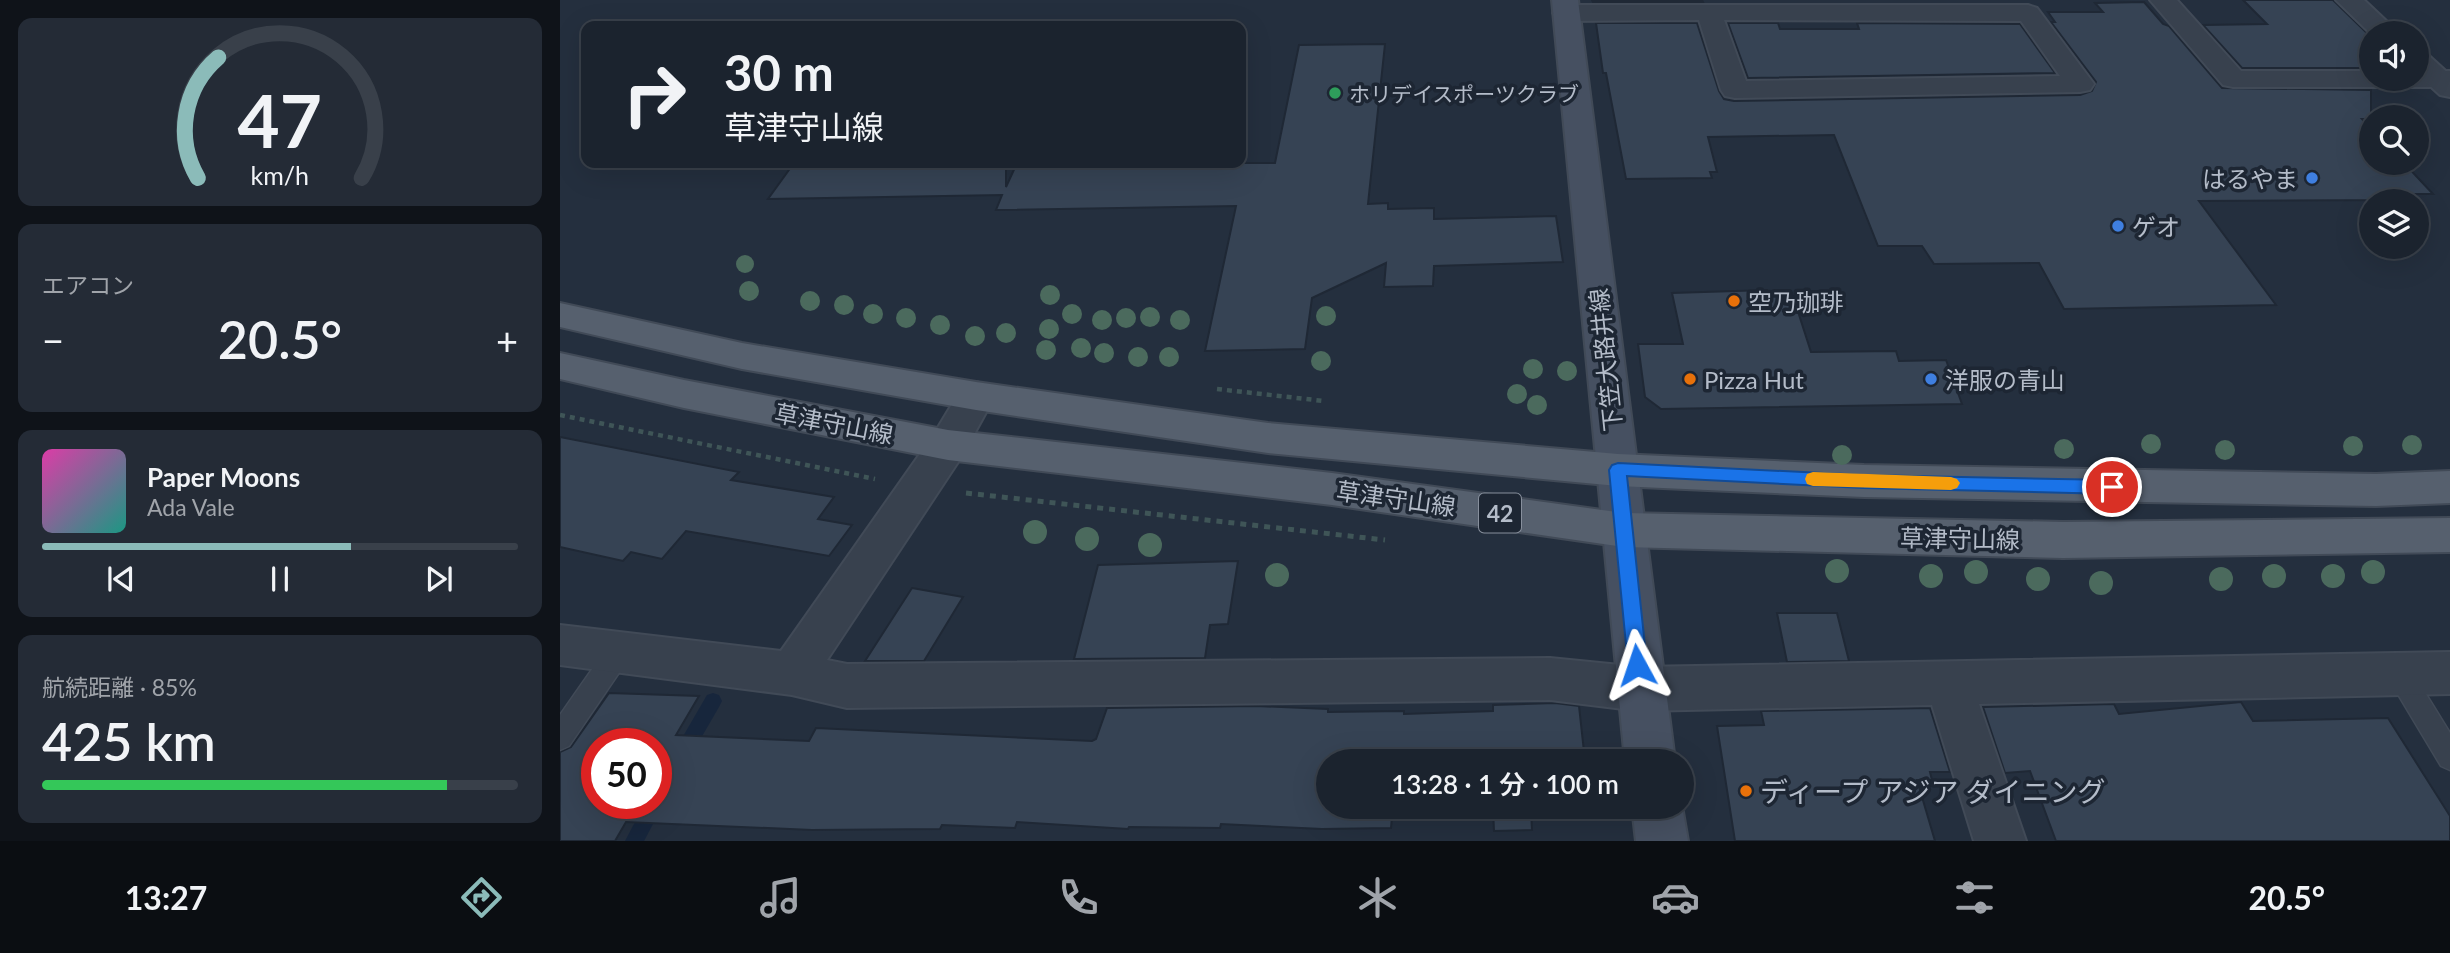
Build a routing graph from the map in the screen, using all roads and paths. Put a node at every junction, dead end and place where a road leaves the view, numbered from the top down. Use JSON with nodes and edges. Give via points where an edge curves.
{"nodes":[{"id":1,"x":2163,"y":0,"type":"edge"},
{"id":2,"x":2349,"y":0,"type":"edge"},
{"id":3,"x":1566,"y":7,"type":"edge"},
{"id":4,"x":1709,"y":12,"type":"junction"},
{"id":5,"x":2373,"y":21,"type":"edge"},
{"id":6,"x":2429,"y":69,"type":"edge"},
{"id":7,"x":2446,"y":82,"type":"edge"},
{"id":8,"x":560,"y":315,"type":"edge"},
{"id":9,"x":560,"y":366,"type":"edge"},
{"id":10,"x":1203,"y":387,"type":"dead end"},
{"id":11,"x":976,"y":396,"type":"junction"},
{"id":12,"x":1326,"y":401,"type":"dead end"},
{"id":13,"x":948,"y":445,"type":"junction"},
{"id":14,"x":1618,"y":470,"type":"junction"},
{"id":15,"x":2450,"y":487,"type":"edge"},
{"id":16,"x":1624,"y":530,"type":"junction"},
{"id":17,"x":2450,"y":535,"type":"edge"},
{"id":18,"x":560,"y":645,"type":"edge"},
{"id":19,"x":618,"y":653,"type":"junction"},
{"id":20,"x":2399,"y":673,"type":"junction"},
{"id":21,"x":2450,"y":673,"type":"edge"},
{"id":22,"x":792,"y":674,"type":"junction"},
{"id":23,"x":1949,"y":683,"type":"junction"},
{"id":24,"x":1640,"y":689,"type":"junction"},
{"id":25,"x":560,"y":737,"type":"edge"},
{"id":26,"x":1648,"y":749,"type":"edge"},
{"id":27,"x":2450,"y":757,"type":"edge"},
{"id":28,"x":1659,"y":819,"type":"edge"},
{"id":29,"x":1662,"y":841,"type":"edge"},
{"id":30,"x":2000,"y":841,"type":"edge"}],
"edges":[{"from":1,"to":7,"type":"street","via":[[2233,79]]},
{"from":2,"to":5,"type":"street"},
{"from":3,"to":4,"type":"street"},
{"from":3,"to":14,"type":"main road","name":"下笠大路井線"},
{"from":4,"to":4,"type":"street","via":[[2028,13],[2080,84],[1735,90]]},
{"from":6,"to":7,"type":"street"},
{"from":8,"to":11,"type":"main road","name":"草津守山線","number":"42","via":[[742,356]]},
{"from":9,"to":13,"type":"main road","name":"草津守山線","number":"42"},
{"from":10,"to":12,"type":"path"},
{"from":11,"to":13,"type":"street"},
{"from":11,"to":14,"type":"main road","name":"草津守山線","number":"42","via":[[1268,438]]},
{"from":13,"to":16,"type":"main road","name":"草津守山線","number":"42","via":[[1332,489]]},
{"from":13,"to":22,"type":"street"},
{"from":14,"to":15,"type":"main road","name":"草津守山線","number":"42","via":[[2043,486]]},
{"from":14,"to":16,"type":"main road","name":"下笠大路井線"},
{"from":16,"to":17,"type":"main road","name":"草津守山線","number":"42","via":[[2063,540]]},
{"from":16,"to":24,"type":"main road","name":"下笠大路井線"},
{"from":18,"to":19,"type":"street"},
{"from":19,"to":22,"type":"street"},
{"from":19,"to":25,"type":"lane"},
{"from":20,"to":21,"type":"street"},
{"from":20,"to":23,"type":"street"},
{"from":20,"to":27,"type":"lane"},
{"from":22,"to":24,"type":"street","via":[[847,686],[1550,679]]},
{"from":23,"to":24,"type":"street"},
{"from":23,"to":30,"type":"street"},
{"from":24,"to":26,"type":"main road","name":"下笠大路井線"},
{"from":28,"to":29,"type":"main road"}]}
